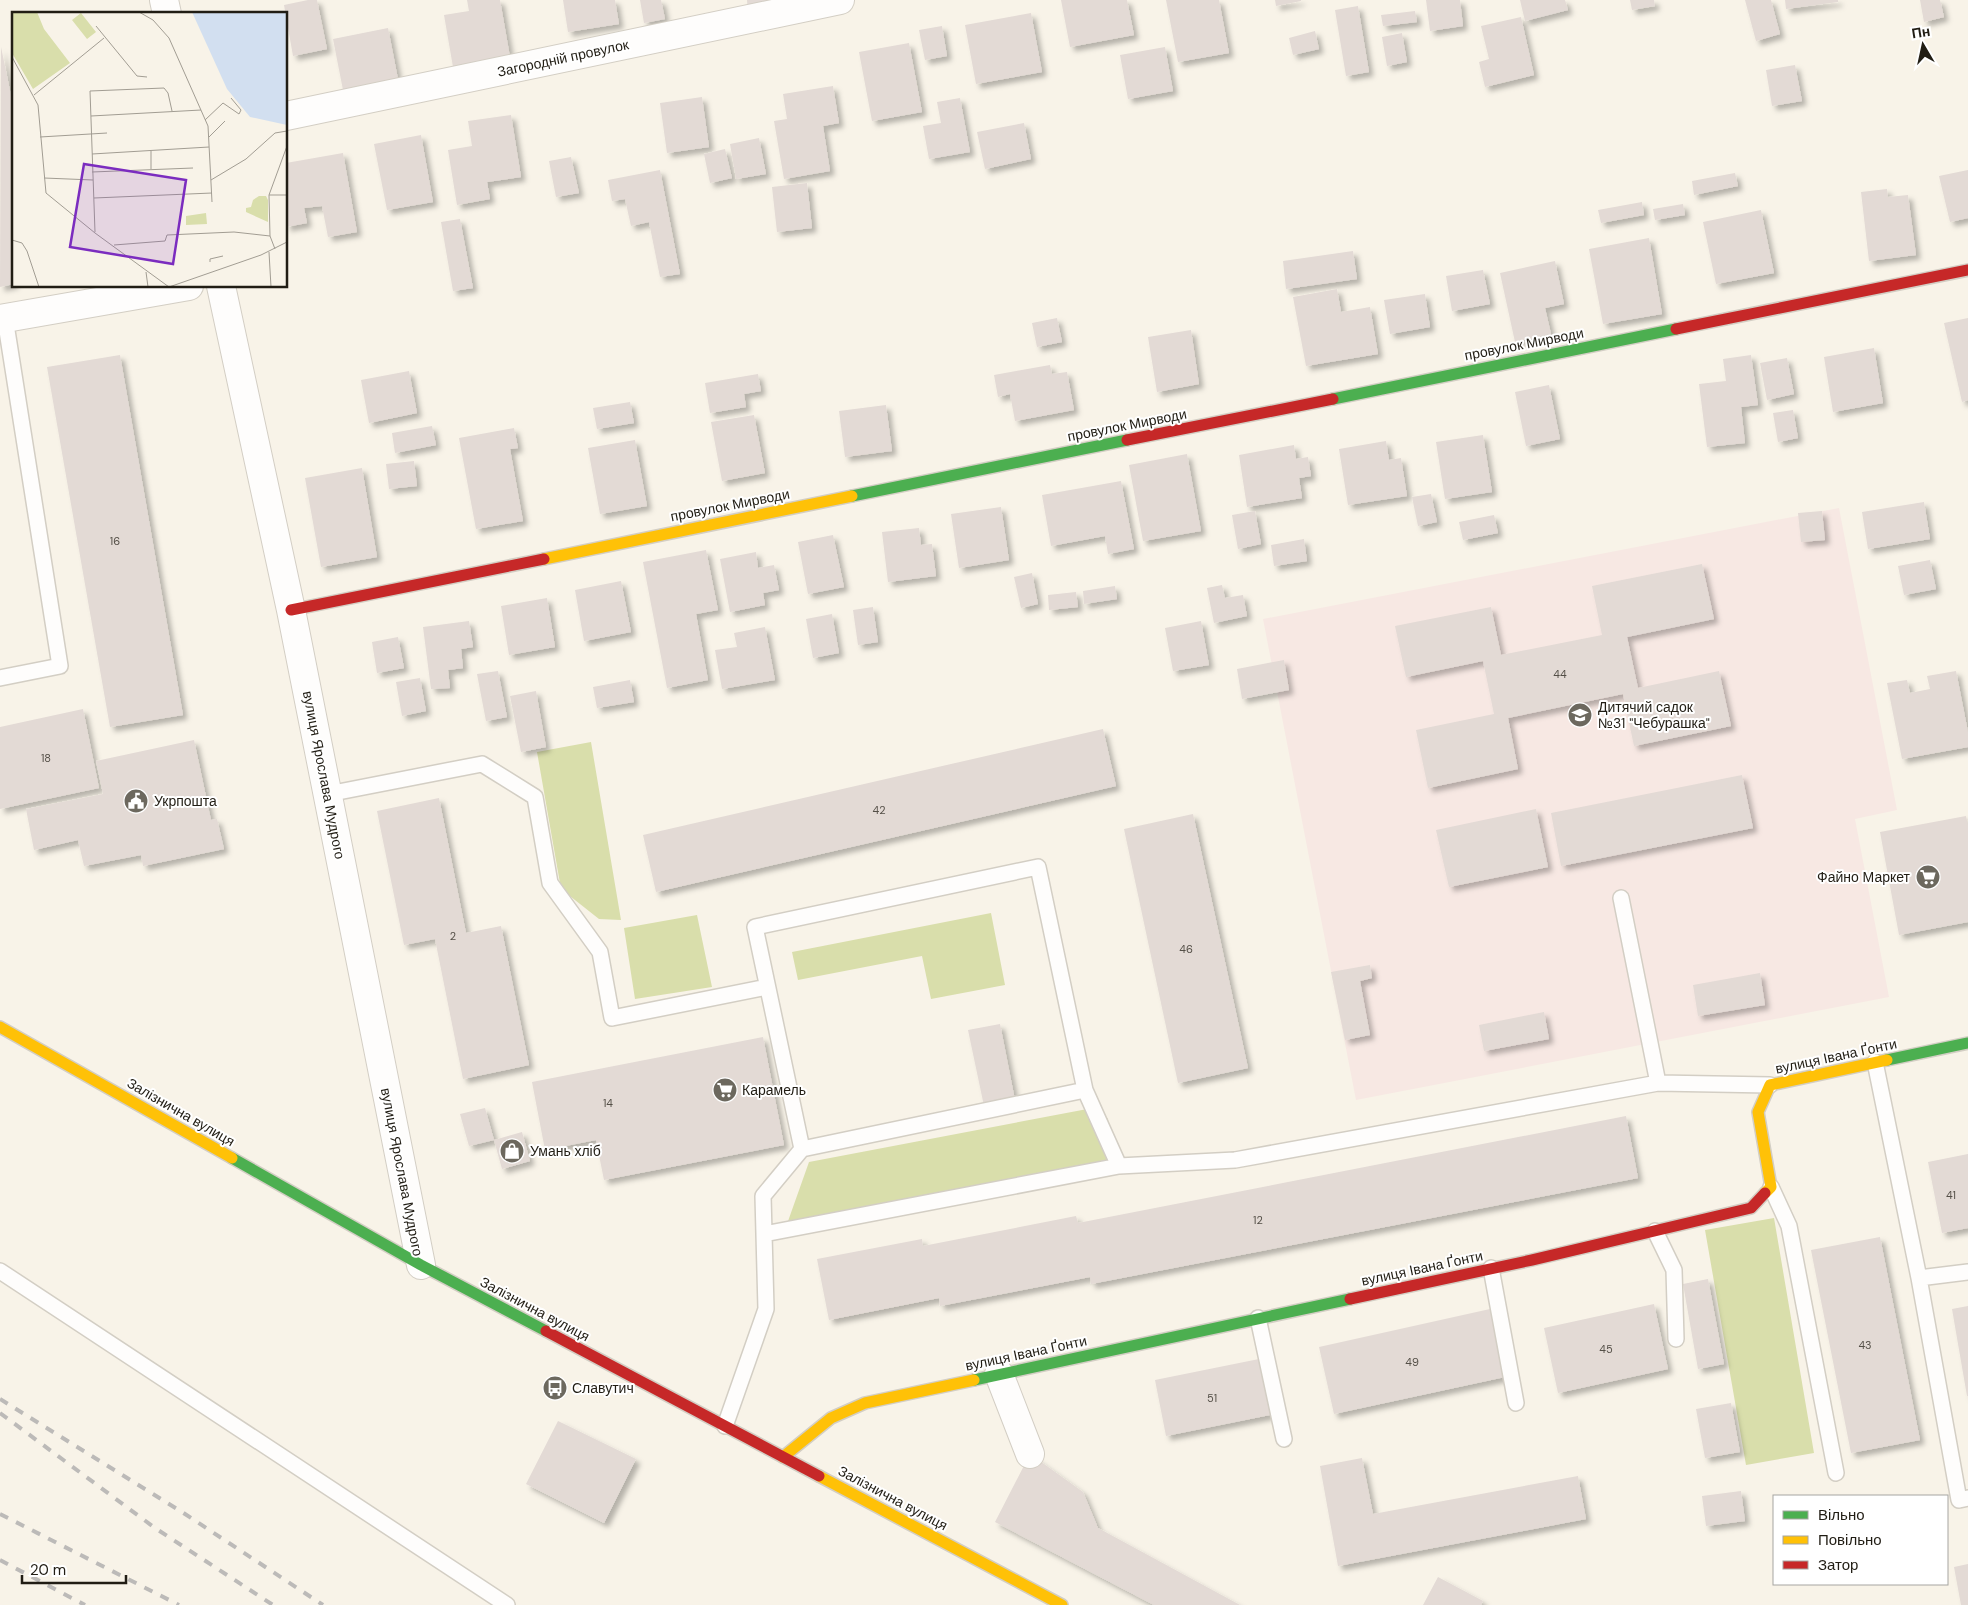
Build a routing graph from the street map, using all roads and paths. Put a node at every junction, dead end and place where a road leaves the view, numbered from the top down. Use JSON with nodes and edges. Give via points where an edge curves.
{"nodes":[{"id":1,"x":840,"y":0,"type":"edge"},
{"id":2,"x":288,"y":116,"type":"edge"},
{"id":3,"x":1968,"y":270,"type":"edge"},
{"id":4,"x":177,"y":288,"type":"edge"},
{"id":5,"x":220,"y":288,"type":"edge"},
{"id":6,"x":2,"y":318,"type":"edge"},
{"id":7,"x":291,"y":610,"type":"junction"},
{"id":8,"x":0,"y":678,"type":"edge"},
{"id":9,"x":328,"y":794,"type":"junction"},
{"id":10,"x":1621,"y":898,"type":"dead end"},
{"id":11,"x":767,"y":987,"type":"junction"},
{"id":12,"x":0,"y":1027,"type":"edge"},
{"id":13,"x":1968,"y":1043,"type":"edge"},
{"id":14,"x":1875,"y":1062,"type":"junction"},
{"id":15,"x":1658,"y":1083,"type":"junction"},
{"id":16,"x":1770,"y":1085,"type":"junction"},
{"id":17,"x":1084,"y":1090,"type":"junction"},
{"id":18,"x":802,"y":1150,"type":"junction"},
{"id":19,"x":1119,"y":1166,"type":"junction"},
{"id":20,"x":1771,"y":1187,"type":"junction"},
{"id":21,"x":1655,"y":1231,"type":"junction"},
{"id":22,"x":764,"y":1234,"type":"junction"},
{"id":23,"x":421,"y":1266,"type":"junction"},
{"id":24,"x":1491,"y":1268,"type":"junction"},
{"id":25,"x":0,"y":1271,"type":"edge"},
{"id":26,"x":1968,"y":1272,"type":"edge"},
{"id":27,"x":1919,"y":1278,"type":"junction"},
{"id":28,"x":1258,"y":1318,"type":"junction"},
{"id":29,"x":1676,"y":1339,"type":"dead end"},
{"id":30,"x":999,"y":1374,"type":"junction"},
{"id":31,"x":1516,"y":1403,"type":"dead end"},
{"id":32,"x":725,"y":1426,"type":"junction"},
{"id":33,"x":1284,"y":1439,"type":"dead end"},
{"id":34,"x":1030,"y":1454,"type":"dead end"},
{"id":35,"x":783,"y":1457,"type":"junction"},
{"id":36,"x":1836,"y":1473,"type":"dead end"},
{"id":37,"x":1968,"y":1498,"type":"edge"},
{"id":38,"x":507,"y":1605,"type":"edge"},
{"id":39,"x":1062,"y":1605,"type":"edge"}],
"edges":[{"from":1,"to":2,"type":"street","name":"Загородній провулок"},
{"from":3,"to":7,"type":"street","name":"провулок Мирводи"},
{"from":4,"to":6,"type":"street"},
{"from":5,"to":7,"type":"street","name":"вулиця Ярослава Мудрого"},
{"from":6,"to":8,"type":"lane","via":[[60,666]]},
{"from":7,"to":9,"type":"street","name":"вулиця Ярослава Мудрого"},
{"from":9,"to":11,"type":"lane","via":[[482,764],[535,797],[550,883],[600,952],[612,1018]]},
{"from":9,"to":23,"type":"street","name":"вулиця Ярослава Мудрого"},
{"from":10,"to":15,"type":"lane"},
{"from":11,"to":17,"type":"lane","via":[[755,927],[1038,867]]},
{"from":11,"to":18,"type":"lane"},
{"from":12,"to":23,"type":"street","name":"Залізнична вулиця"},
{"from":13,"to":14,"type":"street","name":"вулиця Івана Ґонти"},
{"from":14,"to":16,"type":"street","name":"вулиця Івана Ґонти"},
{"from":14,"to":27,"type":"lane"},
{"from":15,"to":16,"type":"lane"},
{"from":15,"to":19,"type":"lane","via":[[1235,1160]]},
{"from":16,"to":20,"type":"street","name":"вулиця Івана Ґонти","via":[[1758,1112]]},
{"from":17,"to":18,"type":"lane"},
{"from":17,"to":19,"type":"lane"},
{"from":18,"to":22,"type":"lane","via":[[763,1196]]},
{"from":19,"to":22,"type":"lane"},
{"from":20,"to":21,"type":"street","name":"вулиця Івана Ґонти","via":[[1751,1208]]},
{"from":20,"to":36,"type":"lane","via":[[1789,1226]]},
{"from":21,"to":24,"type":"street","name":"вулиця Івана Ґонти"},
{"from":21,"to":29,"type":"lane","via":[[1674,1270]]},
{"from":22,"to":32,"type":"lane","via":[[766,1309]]},
{"from":23,"to":32,"type":"street","name":"Залізнична вулиця"},
{"from":24,"to":28,"type":"street","name":"вулиця Івана Ґонти"},
{"from":24,"to":31,"type":"lane"},
{"from":25,"to":38,"type":"lane"},
{"from":26,"to":27,"type":"lane"},
{"from":27,"to":37,"type":"lane","via":[[1959,1500]]},
{"from":28,"to":30,"type":"street","name":"вулиця Івана Ґонти"},
{"from":28,"to":33,"type":"lane"},
{"from":30,"to":34,"type":"street"},
{"from":30,"to":35,"type":"street","name":"вулиця Івана Ґонти","via":[[865,1403],[831,1418]]},
{"from":32,"to":35,"type":"street","name":"Залізнична вулиця"},
{"from":35,"to":39,"type":"street","name":"Залізнична вулиця"}]}
